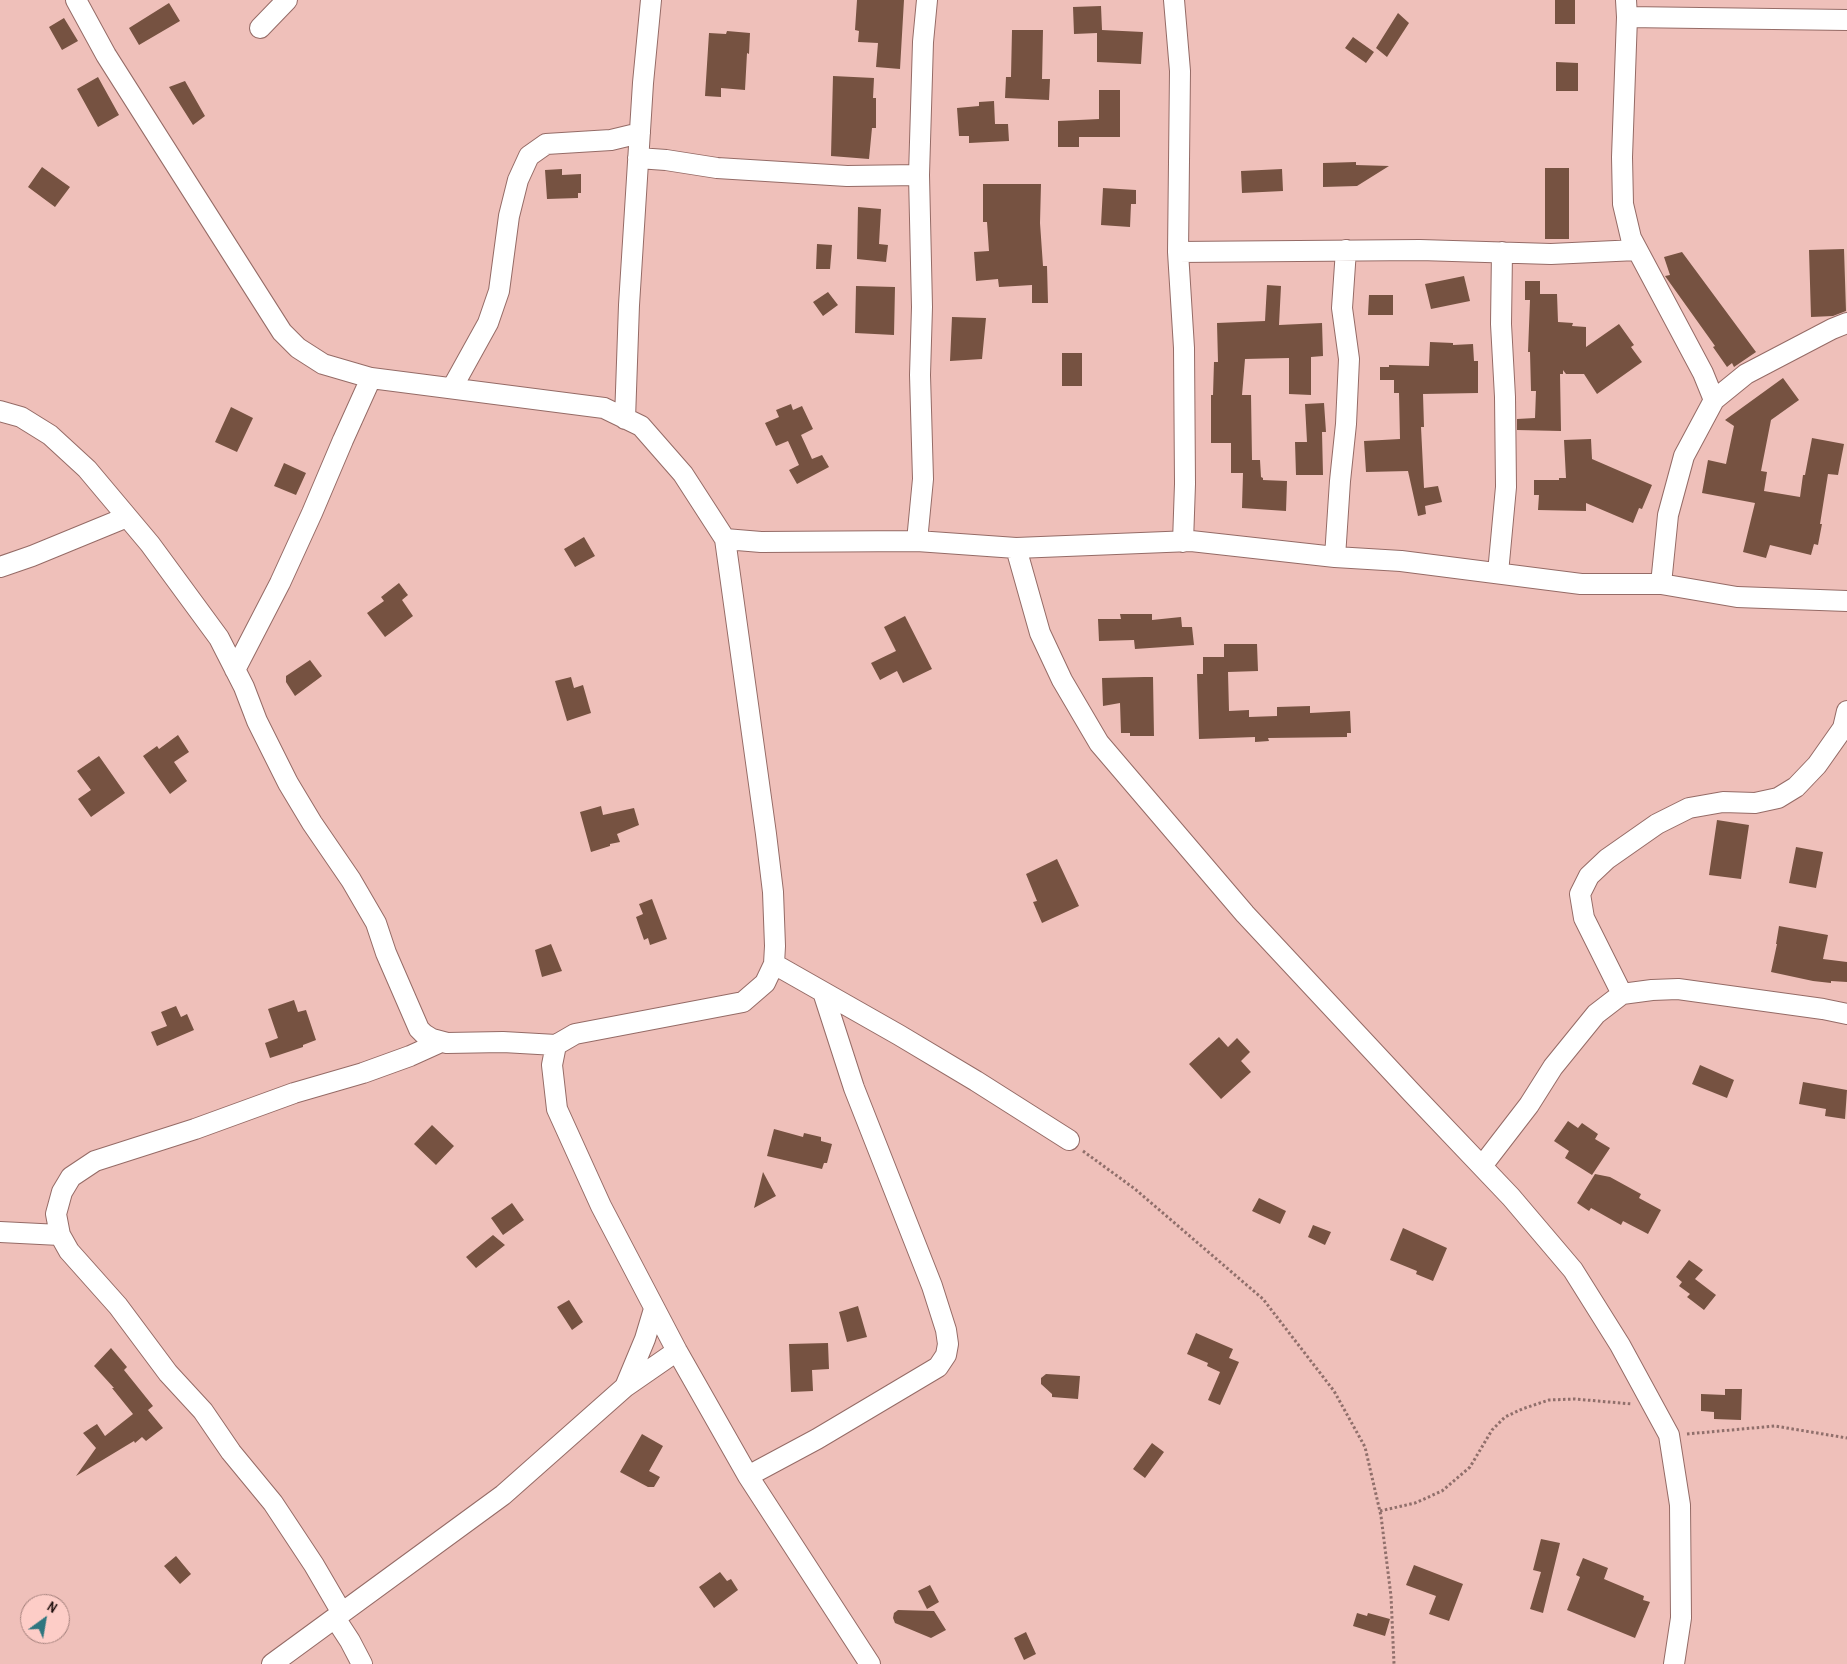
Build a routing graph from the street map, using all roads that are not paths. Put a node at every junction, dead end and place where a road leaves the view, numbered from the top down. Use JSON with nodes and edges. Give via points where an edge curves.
{"nodes":[{"id":1,"x":76,"y":0,"type":"edge"},
{"id":2,"x":287,"y":0,"type":"edge"},
{"id":3,"x":651,"y":0,"type":"edge"},
{"id":4,"x":927,"y":0,"type":"edge"},
{"id":5,"x":1174,"y":0,"type":"edge"},
{"id":6,"x":1627,"y":8,"type":"edge"},
{"id":7,"x":1847,"y":20,"type":"edge"},
{"id":8,"x":260,"y":28,"type":"dead end"},
{"id":9,"x":640,"y":133,"type":"junction"},
{"id":10,"x":638,"y":158,"type":"junction"},
{"id":11,"x":919,"y":175,"type":"junction"},
{"id":12,"x":1346,"y":250,"type":"junction"},
{"id":13,"x":1637,"y":250,"type":"junction"},
{"id":14,"x":1178,"y":252,"type":"junction"},
{"id":15,"x":1502,"y":252,"type":"junction"},
{"id":16,"x":1847,"y":323,"type":"edge"},
{"id":17,"x":371,"y":378,"type":"junction"},
{"id":18,"x":452,"y":388,"type":"junction"},
{"id":19,"x":1714,"y":400,"type":"junction"},
{"id":20,"x":0,"y":411,"type":"edge"},
{"id":21,"x":625,"y":418,"type":"junction"},
{"id":22,"x":127,"y":517,"type":"junction"},
{"id":23,"x":725,"y":539,"type":"junction"},
{"id":24,"x":917,"y":541,"type":"junction"},
{"id":25,"x":1184,"y":542,"type":"junction"},
{"id":26,"x":1016,"y":548,"type":"junction"},
{"id":27,"x":1335,"y":557,"type":"junction"},
{"id":28,"x":0,"y":567,"type":"edge"},
{"id":29,"x":1498,"y":572,"type":"junction"},
{"id":30,"x":1661,"y":584,"type":"junction"},
{"id":31,"x":1847,"y":602,"type":"edge"},
{"id":32,"x":235,"y":670,"type":"junction"},
{"id":33,"x":1847,"y":711,"type":"edge"},
{"id":34,"x":774,"y":964,"type":"junction"},
{"id":35,"x":823,"y":992,"type":"junction"},
{"id":36,"x":1622,"y":994,"type":"junction"},
{"id":37,"x":1847,"y":1014,"type":"edge"},
{"id":38,"x":441,"y":1042,"type":"junction"},
{"id":39,"x":556,"y":1046,"type":"junction"},
{"id":40,"x":1069,"y":1140,"type":"road end"},
{"id":41,"x":1482,"y":1166,"type":"junction"},
{"id":42,"x":0,"y":1232,"type":"edge"},
{"id":43,"x":60,"y":1235,"type":"junction"},
{"id":44,"x":654,"y":1309,"type":"junction"},
{"id":45,"x":677,"y":1351,"type":"junction"},
{"id":46,"x":625,"y":1387,"type":"junction"},
{"id":47,"x":748,"y":1476,"type":"junction"},
{"id":48,"x":338,"y":1616,"type":"junction"},
{"id":49,"x":272,"y":1664,"type":"edge"},
{"id":50,"x":362,"y":1664,"type":"edge"},
{"id":51,"x":870,"y":1664,"type":"edge"},
{"id":52,"x":1674,"y":1664,"type":"edge"}],
"edges":[{"from":1,"to":17,"type":"street","via":[[106,55],[282,332],[298,348],[323,364]]},
{"from":2,"to":8,"type":"street"},
{"from":3,"to":9,"type":"street"},
{"from":4,"to":11,"type":"street"},
{"from":5,"to":14,"type":"street","via":[[1180,71]]},
{"from":6,"to":7,"type":"street"},
{"from":6,"to":13,"type":"street","via":[[1623,204]]},
{"from":9,"to":10,"type":"street"},
{"from":9,"to":18,"type":"street","via":[[602,141],[546,144],[529,156],[518,180],[509,216],[499,291],[488,323]]},
{"from":10,"to":11,"type":"street","via":[[716,168],[847,176]]},
{"from":10,"to":21,"type":"street"},
{"from":11,"to":24,"type":"street","via":[[923,479]]},
{"from":12,"to":14,"type":"street"},
{"from":12,"to":15,"type":"street"},
{"from":12,"to":27,"type":"street","via":[[1342,308],[1349,359]]},
{"from":13,"to":15,"type":"street","via":[[1550,254]]},
{"from":13,"to":19,"type":"street","via":[[1703,373]]},
{"from":14,"to":25,"type":"street","via":[[1184,348]]},
{"from":15,"to":29,"type":"street","via":[[1506,487]]},
{"from":16,"to":19,"type":"street","via":[[1746,374]]},
{"from":17,"to":18,"type":"street"},
{"from":17,"to":32,"type":"street","via":[[308,522]]},
{"from":18,"to":21,"type":"street","via":[[604,408]]},
{"from":19,"to":30,"type":"street","via":[[1684,456],[1668,515]]},
{"from":20,"to":22,"type":"street","via":[[21,417],[50,435],[86,469]]},
{"from":21,"to":23,"type":"street","via":[[641,426],[683,474]]},
{"from":22,"to":28,"type":"street"},
{"from":22,"to":32,"type":"street","via":[[219,638]]},
{"from":23,"to":24,"type":"street","via":[[761,542]]},
{"from":23,"to":34,"type":"street","via":[[773,892]]},
{"from":24,"to":26,"type":"street"},
{"from":25,"to":26,"type":"street"},
{"from":25,"to":27,"type":"street"},
{"from":26,"to":41,"type":"street","via":[[1040,633],[1062,680],[1099,743],[1245,914]]},
{"from":27,"to":29,"type":"street"},
{"from":29,"to":30,"type":"street","via":[[1581,584]]},
{"from":30,"to":31,"type":"street","via":[[1737,597]]},
{"from":32,"to":38,"type":"street","via":[[288,783],[376,923],[419,1029],[432,1040]]},
{"from":33,"to":36,"type":"street","via":[[1843,728],[1817,765],[1796,787],[1778,798],[1755,803],[1723,802],[1689,808],[1657,824],[1607,859],[1589,876],[1580,894],[1584,918]]},
{"from":34,"to":35,"type":"street"},
{"from":34,"to":39,"type":"street","via":[[765,983],[743,1002],[575,1034]]},
{"from":35,"to":40,"type":"street"},
{"from":35,"to":47,"type":"street","via":[[854,1088],[932,1286],[948,1344],[946,1355],[938,1367]]},
{"from":36,"to":37,"type":"street","via":[[1678,989]]},
{"from":36,"to":41,"type":"street","via":[[1596,1014],[1553,1067],[1529,1105]]},
{"from":38,"to":39,"type":"street"},
{"from":38,"to":43,"type":"street","via":[[364,1073],[95,1161],[71,1177],[62,1192],[56,1214]]},
{"from":39,"to":44,"type":"street","via":[[552,1064],[557,1110],[601,1206]]},
{"from":41,"to":52,"type":"street","via":[[1573,1270],[1620,1345],[1669,1435],[1680,1505],[1682,1618]]},
{"from":42,"to":43,"type":"street"},
{"from":43,"to":48,"type":"street","via":[[69,1251],[118,1306],[168,1373],[203,1411],[272,1503],[314,1566]]},
{"from":44,"to":45,"type":"street"},
{"from":44,"to":46,"type":"street"},
{"from":45,"to":46,"type":"street"},
{"from":45,"to":47,"type":"street"},
{"from":46,"to":48,"type":"street","via":[[503,1495]]},
{"from":47,"to":51,"type":"street"},
{"from":48,"to":49,"type":"street"},
{"from":48,"to":50,"type":"street"}]}
